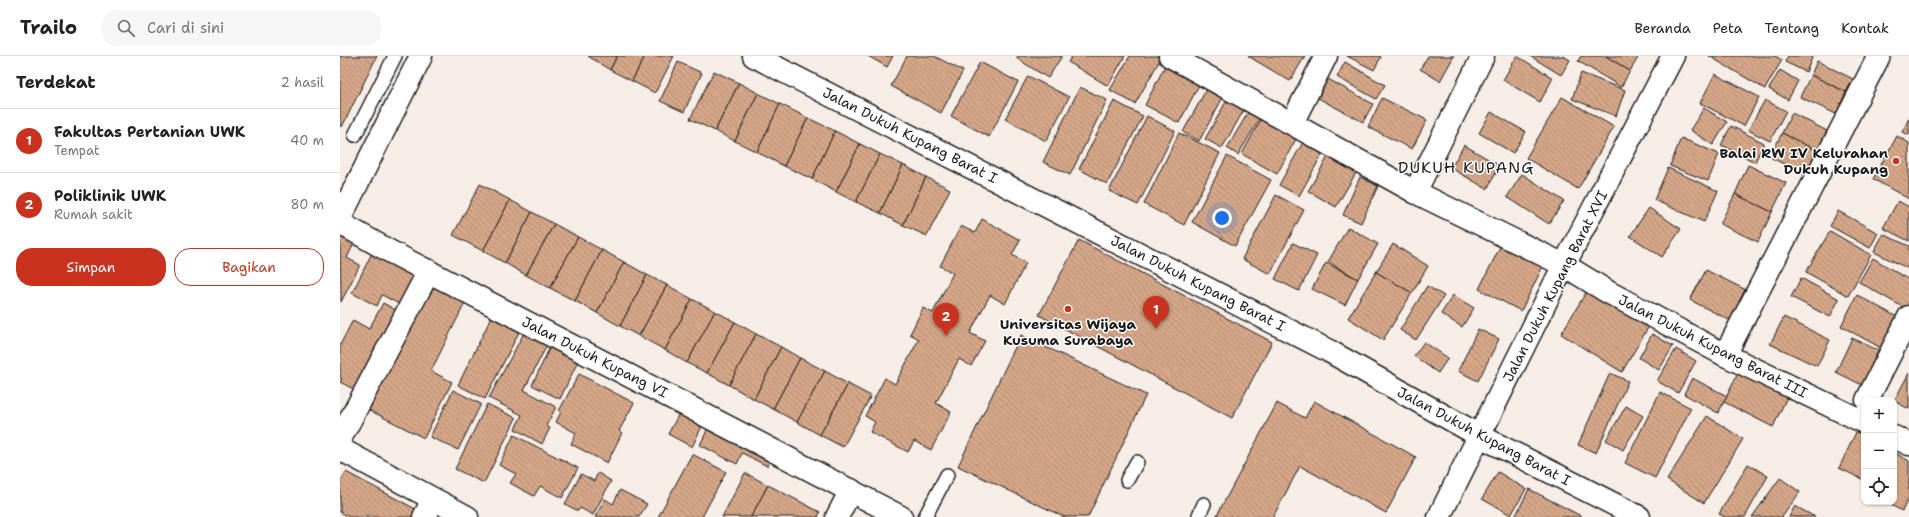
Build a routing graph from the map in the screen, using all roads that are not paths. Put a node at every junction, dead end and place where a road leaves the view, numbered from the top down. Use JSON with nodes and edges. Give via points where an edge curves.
{"nodes":[{"id":1,"x":395,"y":56,"type":"edge"},
{"id":2,"x":421,"y":56,"type":"edge"},
{"id":3,"x":754,"y":56,"type":"edge"},
{"id":4,"x":1170,"y":56,"type":"edge"},
{"id":5,"x":1326,"y":56,"type":"edge"},
{"id":6,"x":1483,"y":56,"type":"edge"},
{"id":7,"x":1673,"y":56,"type":"edge"},
{"id":8,"x":1879,"y":56,"type":"edge"},
{"id":9,"x":1292,"y":123,"type":"junction"},
{"id":10,"x":355,"y":135,"type":"dead end"},
{"id":11,"x":1415,"y":192,"type":"junction"},
{"id":12,"x":340,"y":218,"type":"edge"},
{"id":13,"x":340,"y":223,"type":"edge"},
{"id":14,"x":1564,"y":265,"type":"junction"},
{"id":15,"x":429,"y":271,"type":"junction"},
{"id":16,"x":1909,"y":317,"type":"edge"},
{"id":17,"x":1724,"y":355,"type":"junction"},
{"id":18,"x":1870,"y":397,"type":"edge"},
{"id":19,"x":1861,"y":411,"type":"edge"},
{"id":20,"x":1480,"y":436,"type":"junction"},
{"id":21,"x":1897,"y":438,"type":"edge"},
{"id":22,"x":340,"y":439,"type":"edge"},
{"id":23,"x":1909,"y":444,"type":"edge"},
{"id":24,"x":340,"y":449,"type":"edge"},
{"id":25,"x":1137,"y":462,"type":"dead end"},
{"id":26,"x":947,"y":475,"type":"dead end"},
{"id":27,"x":1127,"y":480,"type":"dead end"},
{"id":28,"x":851,"y":490,"type":"junction"},
{"id":29,"x":428,"y":508,"type":"edge"},
{"id":30,"x":466,"y":517,"type":"edge"},
{"id":31,"x":837,"y":517,"type":"edge"},
{"id":32,"x":901,"y":517,"type":"edge"},
{"id":33,"x":925,"y":517,"type":"edge"},
{"id":34,"x":1439,"y":517,"type":"edge"},
{"id":35,"x":1639,"y":517,"type":"edge"}],
"edges":[{"from":1,"to":10,"type":"lane"},
{"from":2,"to":12,"type":"street"},
{"from":3,"to":20,"type":"street","name":"Jalan Dukuh Kupang Barat I","via":[[1329,351]]},
{"from":4,"to":9,"type":"street","name":"Jalan Dukuh Kupang Barat III"},
{"from":5,"to":9,"type":"street"},
{"from":6,"to":11,"type":"street"},
{"from":7,"to":14,"type":"street","name":"Jalan Dukuh Kupang Barat XVI"},
{"from":8,"to":17,"type":"street"},
{"from":9,"to":11,"type":"street","name":"Jalan Dukuh Kupang Barat III"},
{"from":11,"to":14,"type":"street","name":"Jalan Dukuh Kupang Barat III"},
{"from":13,"to":15,"type":"street","name":"Jalan Dukuh Kupang VI"},
{"from":14,"to":17,"type":"street","name":"Jalan Dukuh Kupang Barat III"},
{"from":14,"to":20,"type":"street","name":"Jalan Dukuh Kupang Barat XVI"},
{"from":15,"to":22,"type":"street"},
{"from":15,"to":28,"type":"street","name":"Jalan Dukuh Kupang VI"},
{"from":16,"to":18,"type":"street"},
{"from":17,"to":19,"type":"street","name":"Jalan Dukuh Kupang Barat III"},
{"from":20,"to":34,"type":"street","name":"Jalan Dukuh Kupang Barat XVI"},
{"from":20,"to":35,"type":"street","name":"Jalan Dukuh Kupang Barat I"},
{"from":21,"to":23,"type":"street"},
{"from":24,"to":29,"type":"street"},
{"from":25,"to":27,"type":"lane"},
{"from":26,"to":33,"type":"lane"},
{"from":28,"to":31,"type":"street"},
{"from":28,"to":32,"type":"street","name":"Jalan Dukuh Kupang VI"},
{"from":29,"to":30,"type":"street"}]}
